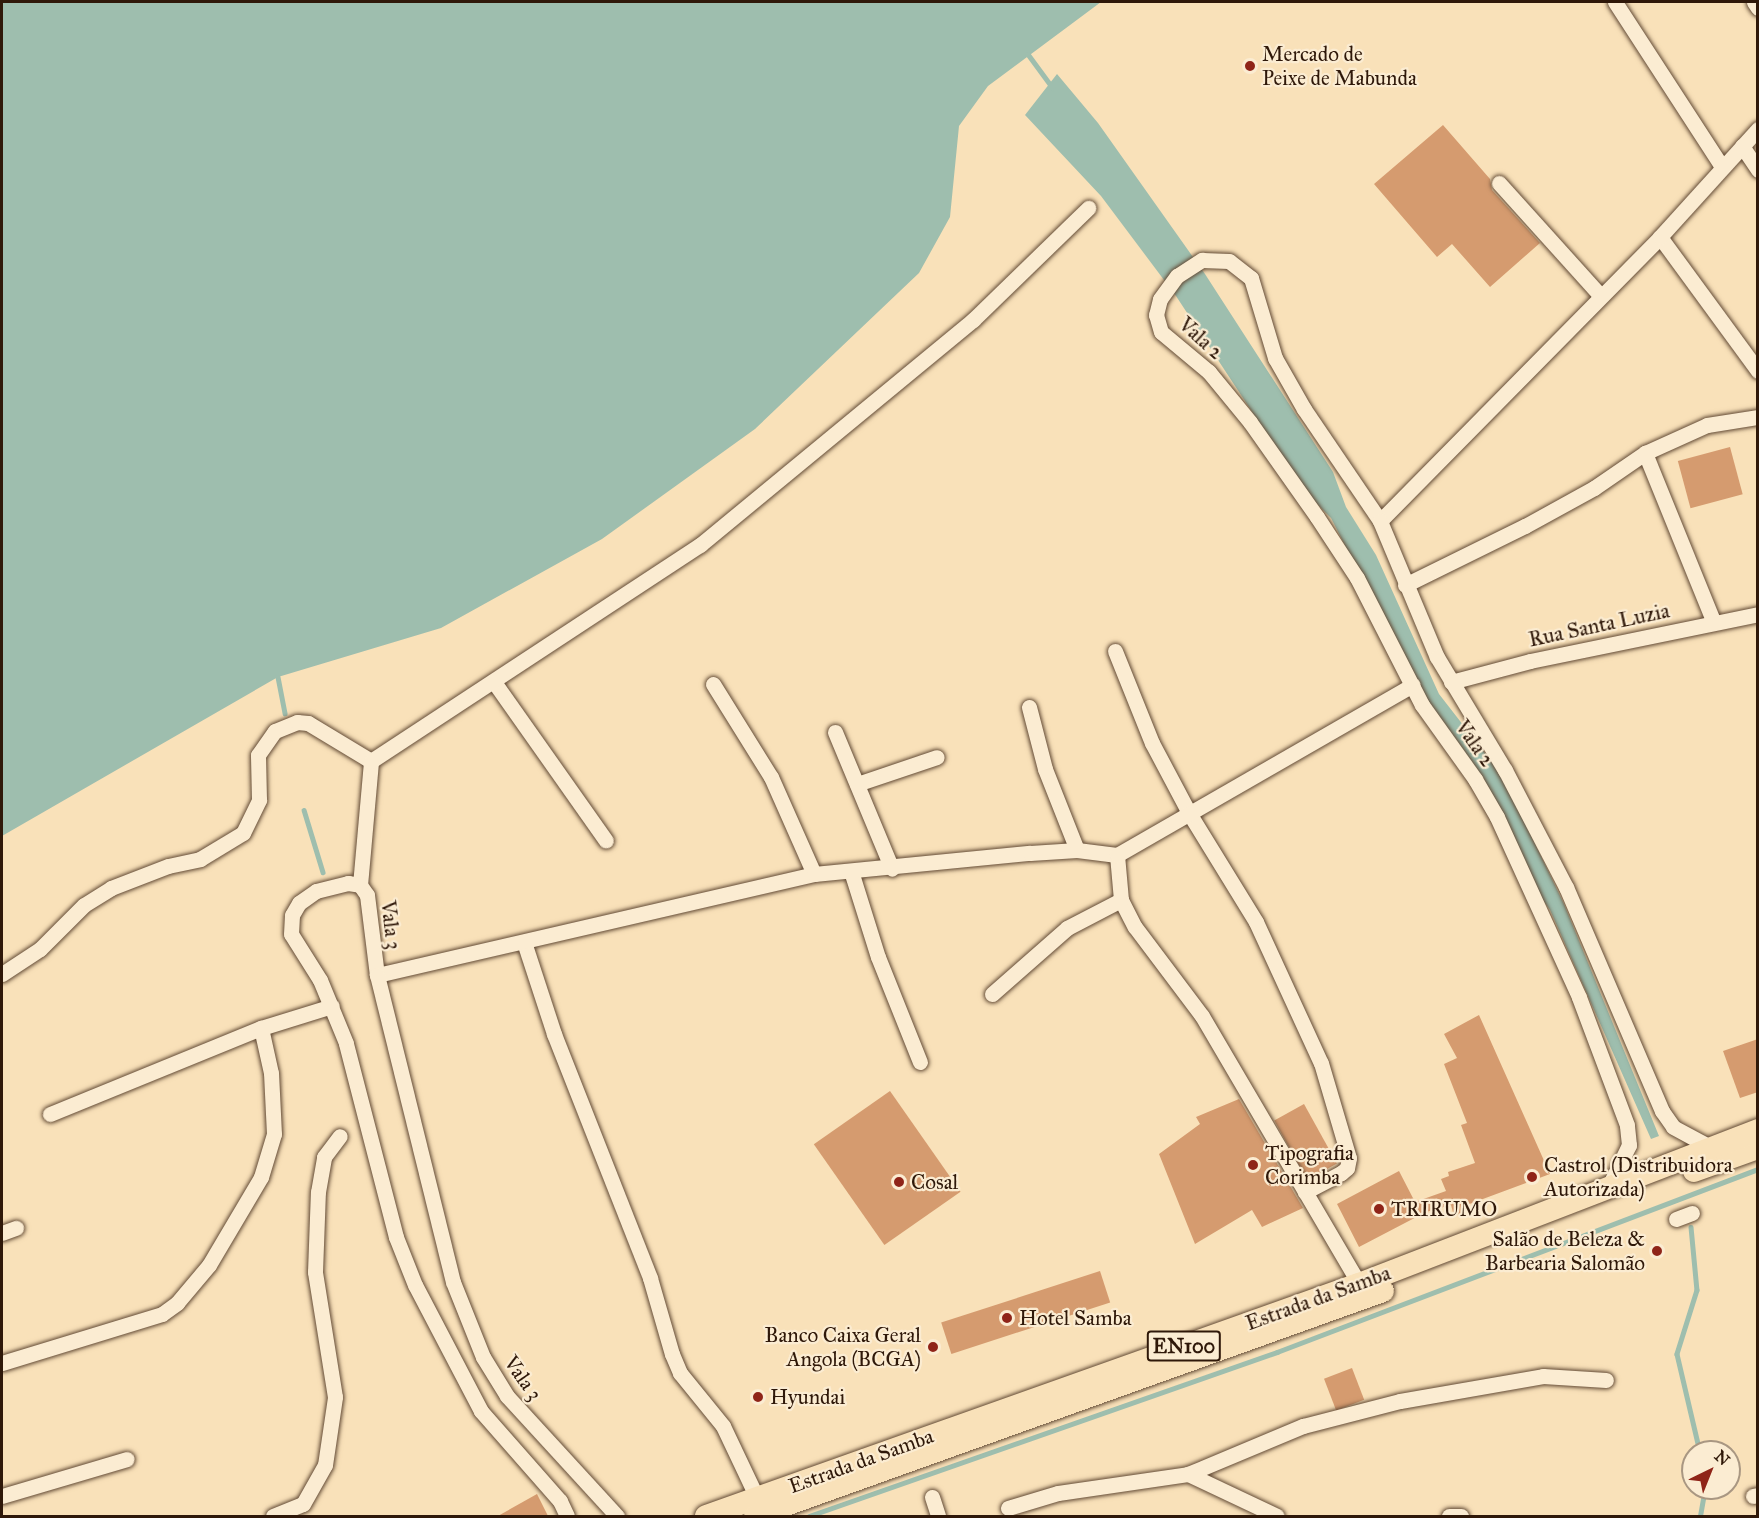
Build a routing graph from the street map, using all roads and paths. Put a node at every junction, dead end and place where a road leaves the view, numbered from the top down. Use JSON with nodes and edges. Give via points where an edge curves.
{"nodes":[{"id":1,"x":1615,"y":2,"type":"edge"},
{"id":2,"x":1754,"y":2,"type":"edge"},
{"id":3,"x":1758,"y":8,"type":"edge"},
{"id":4,"x":1758,"y":129,"type":"edge"},
{"id":5,"x":1742,"y":146,"type":"junction"},
{"id":6,"x":1722,"y":167,"type":"junction"},
{"id":7,"x":1758,"y":170,"type":"edge"},
{"id":8,"x":1499,"y":183,"type":"dead end"},
{"id":9,"x":1088,"y":208,"type":"dead end"},
{"id":10,"x":1660,"y":237,"type":"junction"},
{"id":11,"x":1600,"y":295,"type":"junction"},
{"id":12,"x":1758,"y":371,"type":"edge"},
{"id":13,"x":1758,"y":417,"type":"edge"},
{"id":14,"x":1645,"y":453,"type":"junction"},
{"id":15,"x":1380,"y":522,"type":"junction"},
{"id":16,"x":1405,"y":585,"type":"junction"},
{"id":17,"x":1758,"y":614,"type":"edge"},
{"id":18,"x":1714,"y":623,"type":"junction"},
{"id":19,"x":1115,"y":651,"type":"dead end"},
{"id":20,"x":494,"y":682,"type":"junction"},
{"id":21,"x":1450,"y":682,"type":"junction"},
{"id":22,"x":713,"y":684,"type":"dead end"},
{"id":23,"x":1413,"y":685,"type":"junction"},
{"id":24,"x":1029,"y":707,"type":"dead end"},
{"id":25,"x":835,"y":732,"type":"dead end"},
{"id":26,"x":937,"y":757,"type":"dead end"},
{"id":27,"x":371,"y":761,"type":"junction"},
{"id":28,"x":857,"y":784,"type":"junction"},
{"id":29,"x":1189,"y":813,"type":"junction"},
{"id":30,"x":606,"y":842,"type":"dead end"},
{"id":31,"x":1077,"y":850,"type":"junction"},
{"id":32,"x":1117,"y":855,"type":"junction"},
{"id":33,"x":892,"y":868,"type":"junction"},
{"id":34,"x":851,"y":871,"type":"junction"},
{"id":35,"x":814,"y":874,"type":"junction"},
{"id":36,"x":354,"y":884,"type":"junction"},
{"id":37,"x":1121,"y":900,"type":"junction"},
{"id":38,"x":524,"y":942,"type":"junction"},
{"id":39,"x":2,"y":974,"type":"edge"},
{"id":40,"x":377,"y":975,"type":"junction"},
{"id":41,"x":992,"y":994,"type":"dead end"},
{"id":42,"x":332,"y":1006,"type":"junction"},
{"id":43,"x":261,"y":1028,"type":"junction"},
{"id":44,"x":920,"y":1062,"type":"dead end"},
{"id":45,"x":50,"y":1114,"type":"dead end"},
{"id":46,"x":1758,"y":1130,"type":"edge"},
{"id":47,"x":340,"y":1136,"type":"dead end"},
{"id":48,"x":1712,"y":1148,"type":"junction"},
{"id":49,"x":1758,"y":1148,"type":"edge"},
{"id":50,"x":1608,"y":1188,"type":"junction"},
{"id":51,"x":1305,"y":1192,"type":"junction"},
{"id":52,"x":1692,"y":1213,"type":"dead end"},
{"id":53,"x":1676,"y":1219,"type":"dead end"},
{"id":54,"x":1359,"y":1284,"type":"junction"},
{"id":55,"x":2,"y":1363,"type":"edge"},
{"id":56,"x":1606,"y":1380,"type":"dead end"},
{"id":57,"x":127,"y":1459,"type":"dead end"},
{"id":58,"x":1188,"y":1474,"type":"junction"},
{"id":59,"x":2,"y":1496,"type":"edge"},
{"id":60,"x":932,"y":1497,"type":"dead end"},
{"id":61,"x":756,"y":1507,"type":"edge"},
{"id":62,"x":1008,"y":1508,"type":"dead end"},
{"id":63,"x":273,"y":1516,"type":"edge"},
{"id":64,"x":567,"y":1516,"type":"edge"},
{"id":65,"x":617,"y":1516,"type":"edge"},
{"id":66,"x":706,"y":1516,"type":"edge"},
{"id":67,"x":938,"y":1516,"type":"edge"},
{"id":68,"x":1277,"y":1516,"type":"edge"},
{"id":69,"x":1449,"y":1516,"type":"edge"},
{"id":70,"x":1461,"y":1516,"type":"edge"}],
"edges":[{"from":1,"to":6,"type":"street"},
{"from":2,"to":3,"type":"street"},
{"from":4,"to":5,"type":"street"},
{"from":5,"to":6,"type":"street"},
{"from":5,"to":7,"type":"street"},
{"from":6,"to":10,"type":"street"},
{"from":8,"to":11,"type":"street"},
{"from":9,"to":20,"type":"street","via":[[973,320],[718,531]]},
{"from":10,"to":11,"type":"street"},
{"from":10,"to":12,"type":"street"},
{"from":11,"to":15,"type":"street"},
{"from":13,"to":14,"type":"street","via":[[1707,425]]},
{"from":14,"to":16,"type":"street","via":[[1594,488],[1525,526]]},
{"from":14,"to":18,"type":"street"},
{"from":15,"to":16,"type":"street","name":"Vala 2"},
{"from":15,"to":23,"type":"street","name":"Vala 2","via":[[1304,409],[1275,358],[1251,278],[1229,261],[1202,260],[1188,268],[1160,299],[1156,315],[1161,332],[1209,372],[1250,422],[1357,578]]},
{"from":16,"to":21,"type":"street","name":"Vala 2"},
{"from":17,"to":18,"type":"street","name":"Rua Santa Luzia"},
{"from":18,"to":21,"type":"street","name":"Rua Santa Luzia"},
{"from":19,"to":29,"type":"street","via":[[1152,743]]},
{"from":20,"to":27,"type":"street","via":[[401,738]]},
{"from":20,"to":30,"type":"street"},
{"from":21,"to":48,"type":"street","name":"Vala 2","via":[[1506,770],[1566,888],[1662,1111],[1673,1127]]},
{"from":22,"to":35,"type":"street","via":[[771,777]]},
{"from":23,"to":29,"type":"street"},
{"from":23,"to":50,"type":"street","name":"Vala 2","via":[[1497,817],[1579,997],[1627,1125],[1629,1145]]},
{"from":24,"to":31,"type":"street","via":[[1045,769]]},
{"from":25,"to":28,"type":"street"},
{"from":26,"to":28,"type":"street"},
{"from":27,"to":36,"type":"street"},
{"from":27,"to":39,"type":"street","via":[[308,723],[297,722],[275,731],[258,754],[259,800],[243,833],[200,859],[168,866],[111,888],[84,905],[40,949]]},
{"from":28,"to":33,"type":"street"},
{"from":29,"to":32,"type":"street"},
{"from":29,"to":51,"type":"street","via":[[1256,922],[1302,1018],[1334,1104],[1347,1168]]},
{"from":31,"to":32,"type":"street"},
{"from":31,"to":33,"type":"street"},
{"from":32,"to":37,"type":"street"},
{"from":33,"to":34,"type":"street"},
{"from":34,"to":35,"type":"street"},
{"from":34,"to":44,"type":"street","via":[[878,957]]},
{"from":35,"to":38,"type":"street"},
{"from":36,"to":40,"type":"street","name":"Vala 3","via":[[371,909]]},
{"from":36,"to":42,"type":"street","via":[[316,891],[299,903],[292,915],[291,934]]},
{"from":37,"to":41,"type":"street","via":[[1066,928]]},
{"from":37,"to":51,"type":"street","via":[[1135,927],[1202,1016]]},
{"from":38,"to":40,"type":"street"},
{"from":38,"to":61,"type":"street","via":[[554,1034],[650,1278],[672,1354],[680,1372],[723,1426]]},
{"from":40,"to":65,"type":"street","name":"Vala 3","via":[[453,1282],[469,1326],[507,1396]]},
{"from":42,"to":43,"type":"street"},
{"from":42,"to":64,"type":"street","via":[[346,1043],[396,1237],[425,1306],[481,1411],[560,1502]]},
{"from":43,"to":45,"type":"street"},
{"from":43,"to":55,"type":"street","via":[[271,1073],[274,1134],[261,1177],[209,1265],[177,1303],[162,1314]]},
{"from":46,"to":48,"type":"main road","name":"Estrada da Samba","number":"EN100"},
{"from":47,"to":63,"type":"street","via":[[324,1157],[318,1192],[315,1272],[335,1397],[325,1465],[303,1504]]},
{"from":48,"to":50,"type":"main road","name":"Estrada da Samba","number":"EN100"},
{"from":49,"to":61,"type":"main road","name":"Estrada da Samba","number":"EN100","via":[[1326,1313]]},
{"from":50,"to":54,"type":"main road","name":"Estrada da Samba","number":"EN100"},
{"from":51,"to":54,"type":"street"},
{"from":52,"to":53,"type":"street"},
{"from":54,"to":61,"type":"main road","name":"Estrada da Samba","number":"EN100"},
{"from":56,"to":58,"type":"street","via":[[1534,1377],[1400,1401],[1303,1426],[1213,1460]]},
{"from":57,"to":59,"type":"street"},
{"from":58,"to":62,"type":"street","via":[[1058,1493]]},
{"from":58,"to":68,"type":"street"},
{"from":60,"to":67,"type":"street"},
{"from":61,"to":66,"type":"main road","name":"Estrada da Samba","number":"EN100"},
{"from":69,"to":70,"type":"street"}]}
